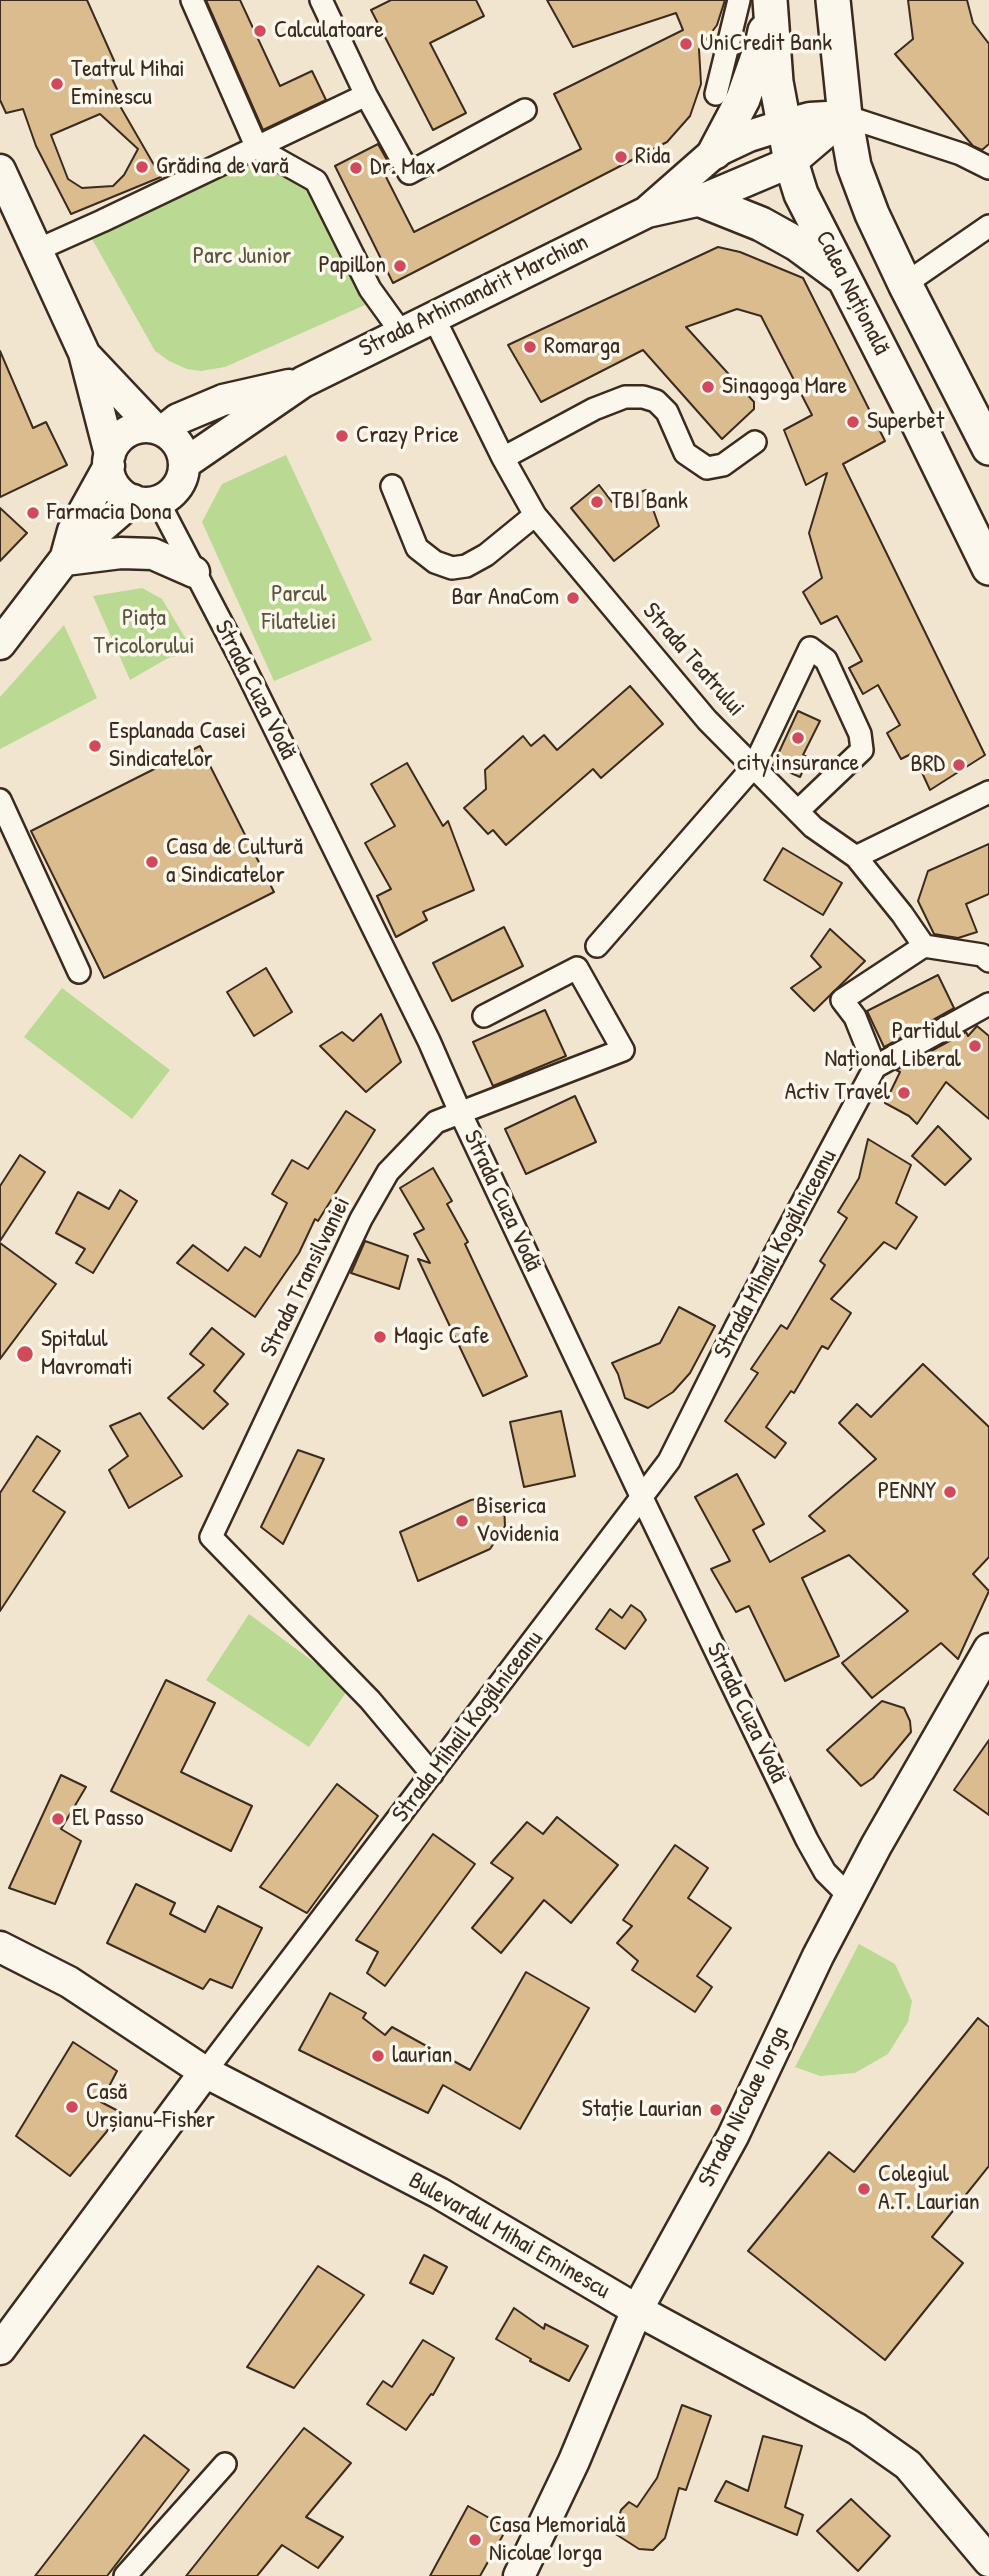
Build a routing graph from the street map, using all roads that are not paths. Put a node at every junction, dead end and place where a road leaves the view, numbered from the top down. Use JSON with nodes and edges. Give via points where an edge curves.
{"nodes":[{"id":1,"x":192,"y":0,"type":"edge"},
{"id":2,"x":321,"y":0,"type":"edge"},
{"id":3,"x":833,"y":0,"type":"edge"},
{"id":4,"x":759,"y":1,"type":"edge"},
{"id":5,"x":716,"y":94,"type":"dead end"},
{"id":6,"x":366,"y":95,"type":"junction"},
{"id":7,"x":525,"y":110,"type":"dead end"},
{"id":8,"x":845,"y":116,"type":"junction"},
{"id":9,"x":784,"y":125,"type":"junction"},
{"id":10,"x":257,"y":148,"type":"junction"},
{"id":11,"x":715,"y":152,"type":"junction"},
{"id":12,"x":791,"y":162,"type":"junction"},
{"id":13,"x":989,"y":168,"type":"edge"},
{"id":14,"x":0,"y":170,"type":"edge"},
{"id":15,"x":701,"y":200,"type":"junction"},
{"id":16,"x":647,"y":212,"type":"junction"},
{"id":17,"x":989,"y":226,"type":"edge"},
{"id":18,"x":37,"y":250,"type":"junction"},
{"id":19,"x":845,"y":280,"type":"junction"},
{"id":20,"x":905,"y":284,"type":"junction"},
{"id":21,"x":433,"y":316,"type":"junction"},
{"id":22,"x":401,"y":332,"type":"junction"},
{"id":23,"x":84,"y":353,"type":"junction"},
{"id":24,"x":303,"y":382,"type":"junction"},
{"id":25,"x":158,"y":430,"type":"junction"},
{"id":26,"x":755,"y":442,"type":"dead end"},
{"id":27,"x":989,"y":448,"type":"edge"},
{"id":28,"x":503,"y":458,"type":"junction"},
{"id":29,"x":110,"y":460,"type":"junction"},
{"id":30,"x":184,"y":464,"type":"junction"},
{"id":31,"x":392,"y":486,"type":"dead end"},
{"id":32,"x":146,"y":501,"type":"junction"},
{"id":33,"x":535,"y":515,"type":"junction"},
{"id":34,"x":65,"y":560,"type":"junction"},
{"id":35,"x":989,"y":568,"type":"edge"},
{"id":36,"x":194,"y":572,"type":"junction"},
{"id":37,"x":5,"y":627,"type":"edge"},
{"id":38,"x":754,"y":765,"type":"junction"},
{"id":39,"x":989,"y":792,"type":"edge"},
{"id":40,"x":0,"y":800,"type":"edge"},
{"id":41,"x":798,"y":811,"type":"junction"},
{"id":42,"x":856,"y":857,"type":"junction"},
{"id":43,"x":597,"y":946,"type":"dead end"},
{"id":44,"x":923,"y":946,"type":"junction"},
{"id":45,"x":989,"y":961,"type":"edge"},
{"id":46,"x":79,"y":972,"type":"dead end"},
{"id":47,"x":989,"y":1004,"type":"edge"},
{"id":48,"x":484,"y":1016,"type":"dead end"},
{"id":49,"x":875,"y":1067,"type":"junction"},
{"id":50,"x":460,"y":1112,"type":"junction"},
{"id":51,"x":642,"y":1498,"type":"junction"},
{"id":52,"x":989,"y":1649,"type":"edge"},
{"id":53,"x":432,"y":1774,"type":"junction"},
{"id":54,"x":849,"y":1896,"type":"junction"},
{"id":55,"x":0,"y":1947,"type":"edge"},
{"id":56,"x":205,"y":2072,"type":"junction"},
{"id":57,"x":637,"y":2311,"type":"junction"},
{"id":58,"x":0,"y":2349,"type":"edge"},
{"id":59,"x":225,"y":2464,"type":"dead end"},
{"id":60,"x":989,"y":2561,"type":"edge"},
{"id":61,"x":125,"y":2576,"type":"edge"},
{"id":62,"x":519,"y":2576,"type":"edge"}],
"edges":[{"from":1,"to":10,"type":"street"},
{"from":2,"to":6,"type":"street"},
{"from":3,"to":8,"type":"main road"},
{"from":4,"to":5,"type":"street"},
{"from":4,"to":9,"type":"main road","name":"Calea Națională"},
{"from":4,"to":11,"type":"main road","via":[[762,45],[743,99]]},
{"from":6,"to":7,"type":"street","via":[[409,173]]},
{"from":6,"to":10,"type":"street"},
{"from":8,"to":9,"type":"main road","name":"Strada Arhimandrit Marchian"},
{"from":8,"to":12,"type":"main road","name":"Strada Arhimandrit Marchian"},
{"from":8,"to":13,"type":"street","via":[[961,153]]},
{"from":8,"to":20,"type":"main road","via":[[854,166]]},
{"from":9,"to":11,"type":"main road","name":"Strada Arhimandrit Marchian"},
{"from":9,"to":12,"type":"main road","name":"Calea Națională"},
{"from":10,"to":18,"type":"street"},
{"from":10,"to":22,"type":"street","via":[[316,181],[370,289]]},
{"from":11,"to":16,"type":"main road","name":"Strada Arhimandrit Marchian"},
{"from":12,"to":15,"type":"main road","name":"Strada Arhimandrit Marchian"},
{"from":12,"to":19,"type":"main road","name":"Calea Națională","via":[[801,194]]},
{"from":14,"to":18,"type":"main road"},
{"from":15,"to":16,"type":"main road","name":"Strada Arhimandrit Marchian"},
{"from":15,"to":19,"type":"main road","via":[[761,224]]},
{"from":16,"to":21,"type":"main road","name":"Strada Arhimandrit Marchian"},
{"from":17,"to":20,"type":"street"},
{"from":18,"to":23,"type":"main road"},
{"from":19,"to":35,"type":"main road","name":"Calea Națională"},
{"from":20,"to":27,"type":"main road"},
{"from":21,"to":22,"type":"main road","name":"Strada Arhimandrit Marchian"},
{"from":21,"to":28,"type":"street","name":"Strada Teatrului"},
{"from":22,"to":24,"type":"main road","name":"Strada Arhimandrit Marchian"},
{"from":23,"to":25,"type":"main road"},
{"from":23,"to":29,"type":"main road"},
{"from":24,"to":25,"type":"main road","name":"Strada Arhimandrit Marchian","via":[[223,400]]},
{"from":24,"to":30,"type":"main road","name":"Strada Arhimandrit Marchian"},
{"from":25,"to":29,"type":"main road","via":[[132,430],[123,436]]},
{"from":25,"to":30,"type":"main road","via":[[179,445]]},
{"from":26,"to":28,"type":"street","via":[[723,465],[707,468],[685,453],[667,412],[656,401],[625,397]]},
{"from":28,"to":33,"type":"street","name":"Strada Teatrului"},
{"from":29,"to":32,"type":"main road","via":[[116,487]]},
{"from":29,"to":34,"type":"main road","via":[[73,531]]},
{"from":30,"to":32,"type":"main road","via":[[183,476],[169,495]]},
{"from":31,"to":33,"type":"street","via":[[417,548],[452,568],[486,555]]},
{"from":32,"to":34,"type":"main road"},
{"from":32,"to":36,"type":"street","name":"Strada Cuza Vodă"},
{"from":33,"to":38,"type":"street","name":"Strada Teatrului","via":[[707,720]]},
{"from":34,"to":36,"type":"main road","via":[[153,554]]},
{"from":34,"to":37,"type":"main road"},
{"from":36,"to":50,"type":"street","name":"Strada Cuza Vodă","via":[[423,1028]]},
{"from":38,"to":41,"type":"street","name":"Strada Teatrului"},
{"from":38,"to":41,"type":"street","via":[[810,648],[826,660],[860,734],[862,750]]},
{"from":38,"to":43,"type":"street"},
{"from":39,"to":42,"type":"street"},
{"from":40,"to":46,"type":"street"},
{"from":41,"to":42,"type":"street","name":"Strada Teatrului"},
{"from":42,"to":44,"type":"street","name":"Strada Teatrului"},
{"from":44,"to":45,"type":"street","via":[[982,955]]},
{"from":44,"to":49,"type":"street","via":[[842,1000],[855,1017]]},
{"from":47,"to":49,"type":"street"},
{"from":48,"to":50,"type":"street","name":"Strada Transilvaniei","via":[[577,968],[623,1049]]},
{"from":49,"to":51,"type":"street","name":"Strada Mihail Kogălniceanu","via":[[668,1461]]},
{"from":50,"to":51,"type":"street","name":"Strada Cuza Vodă"},
{"from":50,"to":53,"type":"street","name":"Strada Transilvaniei","via":[[436,1122],[418,1138],[374,1195],[211,1537],[370,1700]]},
{"from":51,"to":53,"type":"street","name":"Strada Mihail Kogălniceanu"},
{"from":51,"to":54,"type":"street","name":"Strada Cuza Vodă","via":[[807,1840],[825,1872]]},
{"from":52,"to":54,"type":"main road","name":"Strada Nicolae Iorga"},
{"from":53,"to":56,"type":"street","name":"Strada Mihail Kogălniceanu"},
{"from":54,"to":57,"type":"main road","name":"Strada Nicolae Iorga","via":[[733,2136]]},
{"from":55,"to":56,"type":"main road","name":"Bulevardul Mihai Eminescu","via":[[69,1982]]},
{"from":56,"to":57,"type":"main road","name":"Bulevardul Mihai Eminescu","via":[[439,2193]]},
{"from":56,"to":58,"type":"main road","name":"Strada Mihail Kogălniceanu"},
{"from":57,"to":60,"type":"main road","name":"Bulevardul Mihai Eminescu","via":[[858,2429],[908,2465]]},
{"from":57,"to":62,"type":"main road","name":"Strada Nicolae Iorga"},
{"from":59,"to":61,"type":"street"}]}
